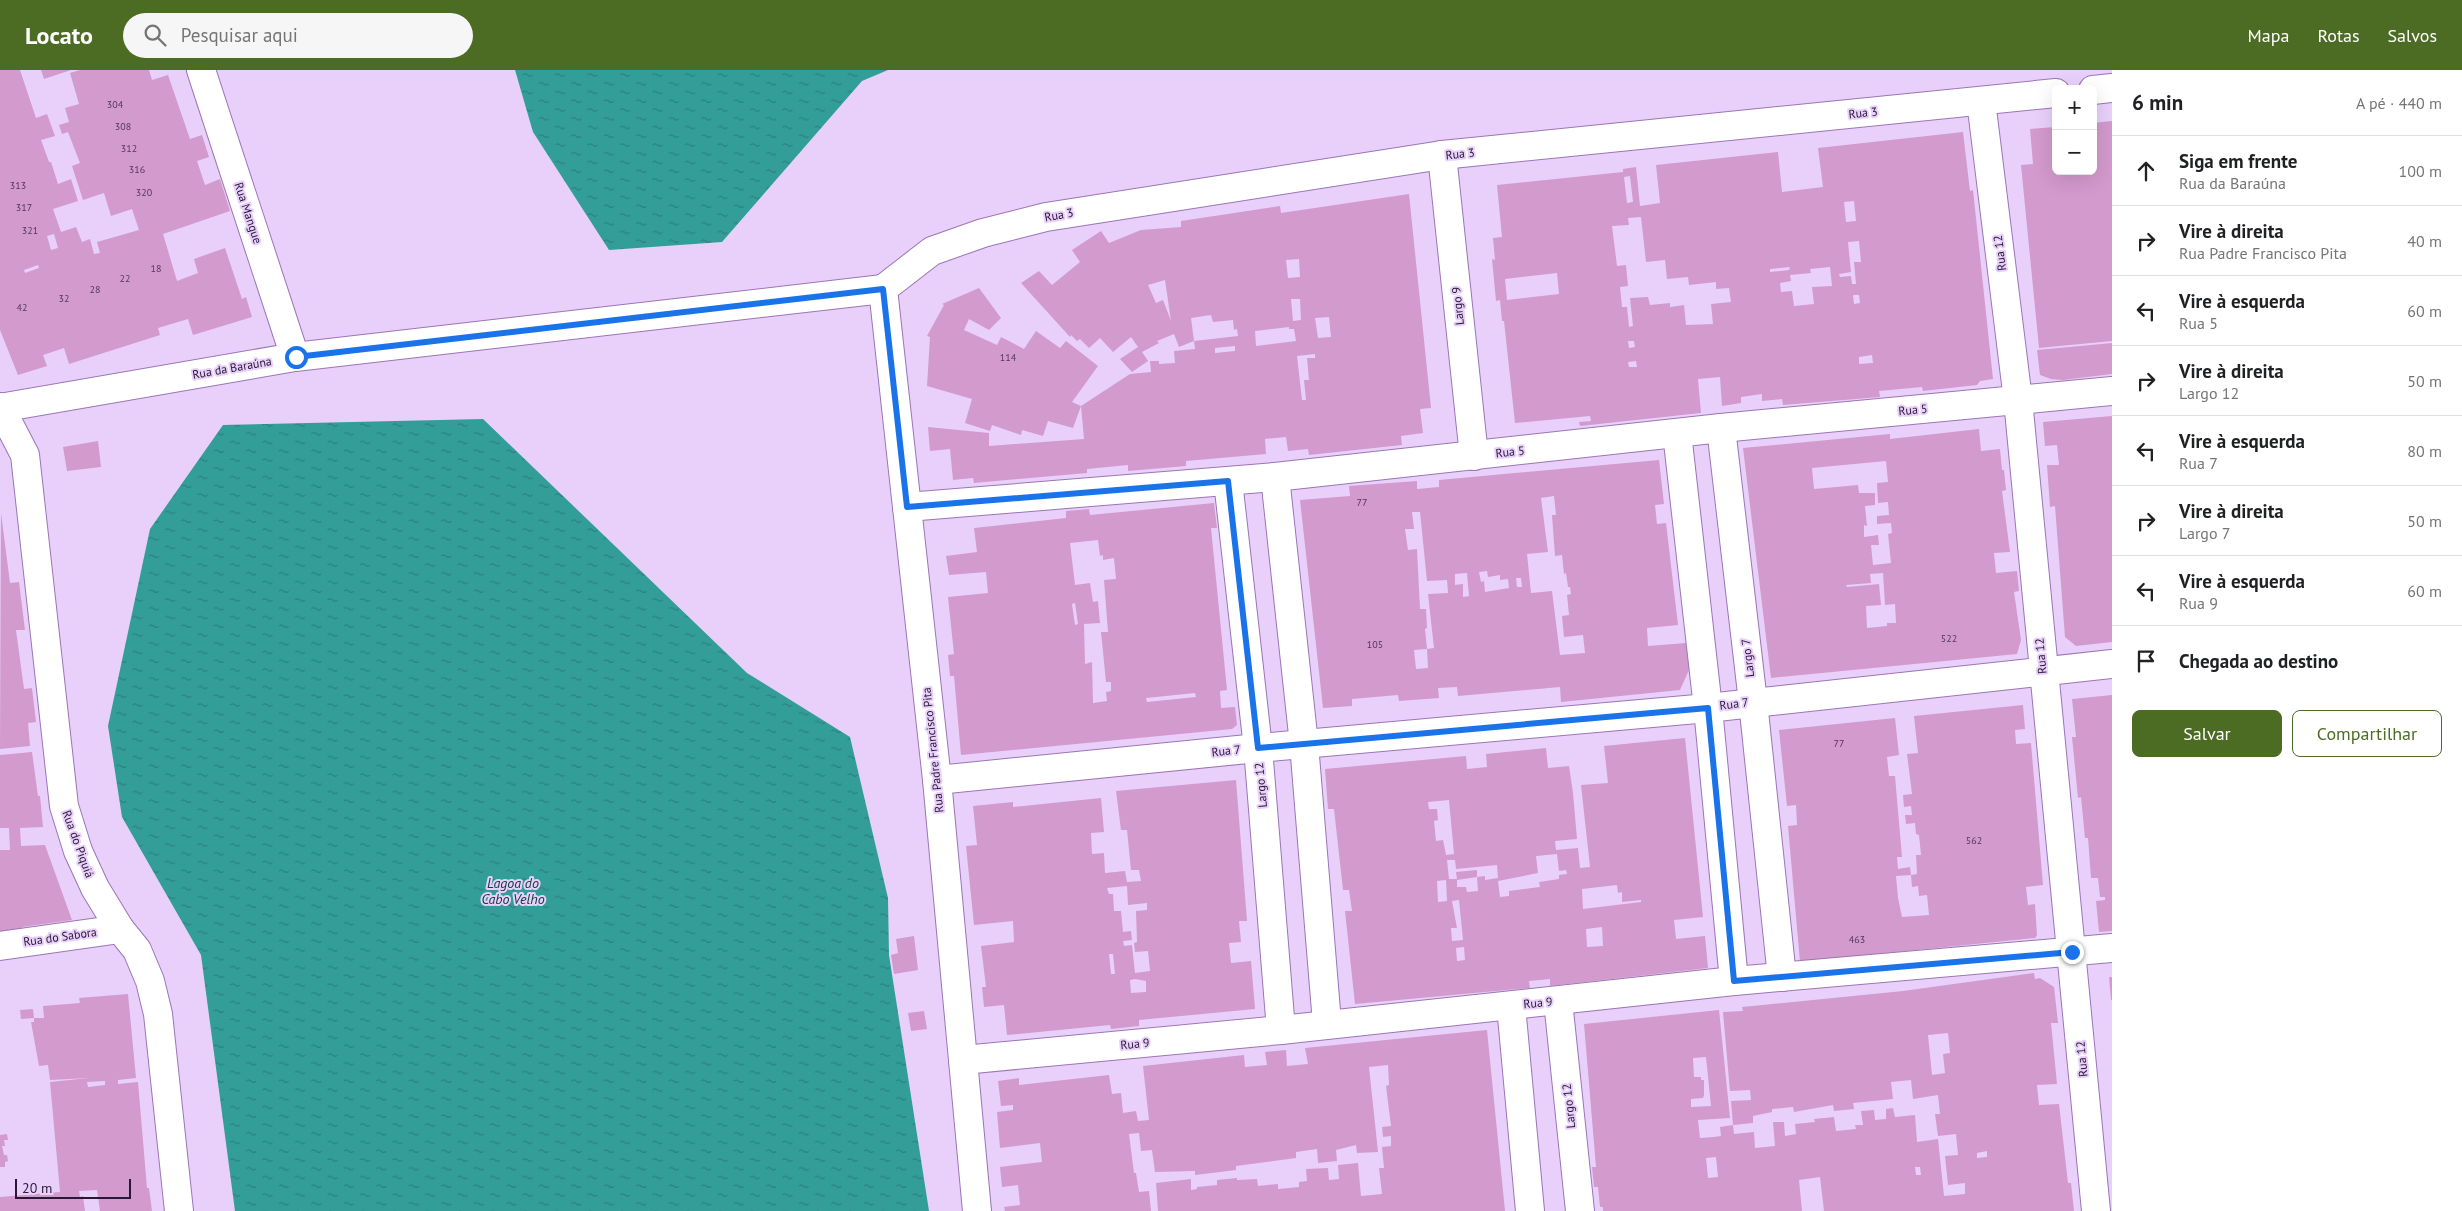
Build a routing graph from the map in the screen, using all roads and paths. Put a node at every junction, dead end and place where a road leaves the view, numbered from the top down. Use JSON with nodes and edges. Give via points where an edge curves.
{"nodes":[{"id":1,"x":201,"y":70,"type":"edge"},
{"id":2,"x":2112,"y":88,"type":"edge"},
{"id":3,"x":2097,"y":90,"type":"edge"},
{"id":4,"x":2052,"y":93,"type":"edge"},
{"id":5,"x":1981,"y":101,"type":"junction"},
{"id":6,"x":1442,"y":155,"type":"junction"},
{"id":7,"x":883,"y":289,"type":"junction"},
{"id":8,"x":296,"y":357,"type":"junction"},
{"id":9,"x":2112,"y":391,"type":"edge"},
{"id":10,"x":2018,"y":400,"type":"junction"},
{"id":11,"x":0,"y":408,"type":"edge"},
{"id":12,"x":1721,"y":428,"type":"junction"},
{"id":13,"x":1678,"y":433,"type":"junction"},
{"id":14,"x":1474,"y":456,"type":"junction"},
{"id":15,"x":1275,"y":477,"type":"junction"},
{"id":16,"x":1228,"y":481,"type":"junction"},
{"id":17,"x":907,"y":507,"type":"junction"},
{"id":18,"x":2112,"y":664,"type":"edge"},
{"id":19,"x":2043,"y":671,"type":"junction"},
{"id":20,"x":1753,"y":702,"type":"junction"},
{"id":21,"x":1708,"y":708,"type":"junction"},
{"id":22,"x":1304,"y":744,"type":"junction"},
{"id":23,"x":1258,"y":748,"type":"junction"},
{"id":24,"x":937,"y":780,"type":"junction"},
{"id":25,"x":120,"y":929,"type":"junction"},
{"id":26,"x":0,"y":946,"type":"edge"},
{"id":27,"x":2112,"y":948,"type":"edge"},
{"id":28,"x":2072,"y":952,"type":"junction"},
{"id":29,"x":1782,"y":977,"type":"junction"},
{"id":30,"x":1734,"y":981,"type":"junction"},
{"id":31,"x":1558,"y":1001,"type":"junction"},
{"id":32,"x":1511,"y":1006,"type":"junction"},
{"id":33,"x":1327,"y":1023,"type":"junction"},
{"id":34,"x":1281,"y":1030,"type":"junction"},
{"id":35,"x":964,"y":1060,"type":"junction"},
{"id":36,"x":179,"y":1211,"type":"edge"},
{"id":37,"x":977,"y":1211,"type":"edge"},
{"id":38,"x":1530,"y":1211,"type":"edge"},
{"id":39,"x":1580,"y":1211,"type":"edge"},
{"id":40,"x":2096,"y":1211,"type":"edge"}],
"edges":[{"from":1,"to":8,"type":"street","name":"Rua Mangue"},
{"from":2,"to":3,"type":"street"},
{"from":4,"to":5,"type":"street","name":"Rua 3"},
{"from":5,"to":6,"type":"street","name":"Rua 3"},
{"from":5,"to":10,"type":"street","name":"Rua 12"},
{"from":6,"to":7,"type":"street","name":"Rua 3","via":[[1046,217],[983,233],[932,251]]},
{"from":6,"to":14,"type":"street","name":"Largo 9"},
{"from":7,"to":8,"type":"street","name":"Rua da Baraúna"},
{"from":7,"to":17,"type":"street","name":"Rua Padre Francisco Pita"},
{"from":8,"to":11,"type":"street","name":"Rua da Baraúna"},
{"from":9,"to":10,"type":"street","name":"Rua 5"},
{"from":10,"to":12,"type":"street","name":"Rua 5"},
{"from":10,"to":19,"type":"street","name":"Rua 12"},
{"from":11,"to":25,"type":"street","name":"Rua do Piquiá","via":[[25,455],[64,806],[95,888]]},
{"from":12,"to":13,"type":"street","name":"Rua 5"},
{"from":12,"to":20,"type":"street","name":"Largo 7"},
{"from":13,"to":14,"type":"street","name":"Rua 5"},
{"from":13,"to":21,"type":"street"},
{"from":14,"to":15,"type":"street","name":"Rua 5"},
{"from":15,"to":16,"type":"street","name":"Rua 5"},
{"from":15,"to":22,"type":"street"},
{"from":16,"to":17,"type":"street","name":"Rua 5"},
{"from":16,"to":23,"type":"street","name":"Largo 12"},
{"from":17,"to":24,"type":"street","name":"Rua Padre Francisco Pita"},
{"from":18,"to":19,"type":"street","name":"Rua 7"},
{"from":19,"to":20,"type":"street","name":"Rua 7"},
{"from":19,"to":28,"type":"street","name":"Rua 12"},
{"from":20,"to":21,"type":"street","name":"Rua 7"},
{"from":20,"to":29,"type":"street","name":"Largo 7"},
{"from":21,"to":22,"type":"street","name":"Rua 7"},
{"from":21,"to":30,"type":"street"},
{"from":22,"to":23,"type":"street","name":"Rua 7"},
{"from":22,"to":33,"type":"street"},
{"from":23,"to":24,"type":"street","name":"Rua 7"},
{"from":23,"to":34,"type":"street","name":"Largo 12"},
{"from":24,"to":35,"type":"street","name":"Rua Padre Francisco Pita"},
{"from":25,"to":26,"type":"street","name":"Rua do Sabora"},
{"from":25,"to":36,"type":"street","name":"Rua do Piquiá","via":[[137,950],[150,981],[158,1014]]},
{"from":27,"to":28,"type":"street","name":"Rua 9"},
{"from":28,"to":29,"type":"street","name":"Rua 9"},
{"from":28,"to":40,"type":"street","name":"Rua 12"},
{"from":29,"to":30,"type":"street","name":"Rua 9"},
{"from":30,"to":31,"type":"street","name":"Rua 9"},
{"from":31,"to":32,"type":"street","name":"Rua 9"},
{"from":31,"to":39,"type":"street","name":"Largo 12"},
{"from":32,"to":33,"type":"street","name":"Rua 9"},
{"from":32,"to":38,"type":"street"},
{"from":33,"to":34,"type":"street","name":"Rua 9"},
{"from":34,"to":35,"type":"street","name":"Rua 9"},
{"from":35,"to":37,"type":"street","name":"Rua Padre Francisco Pita"}]}
